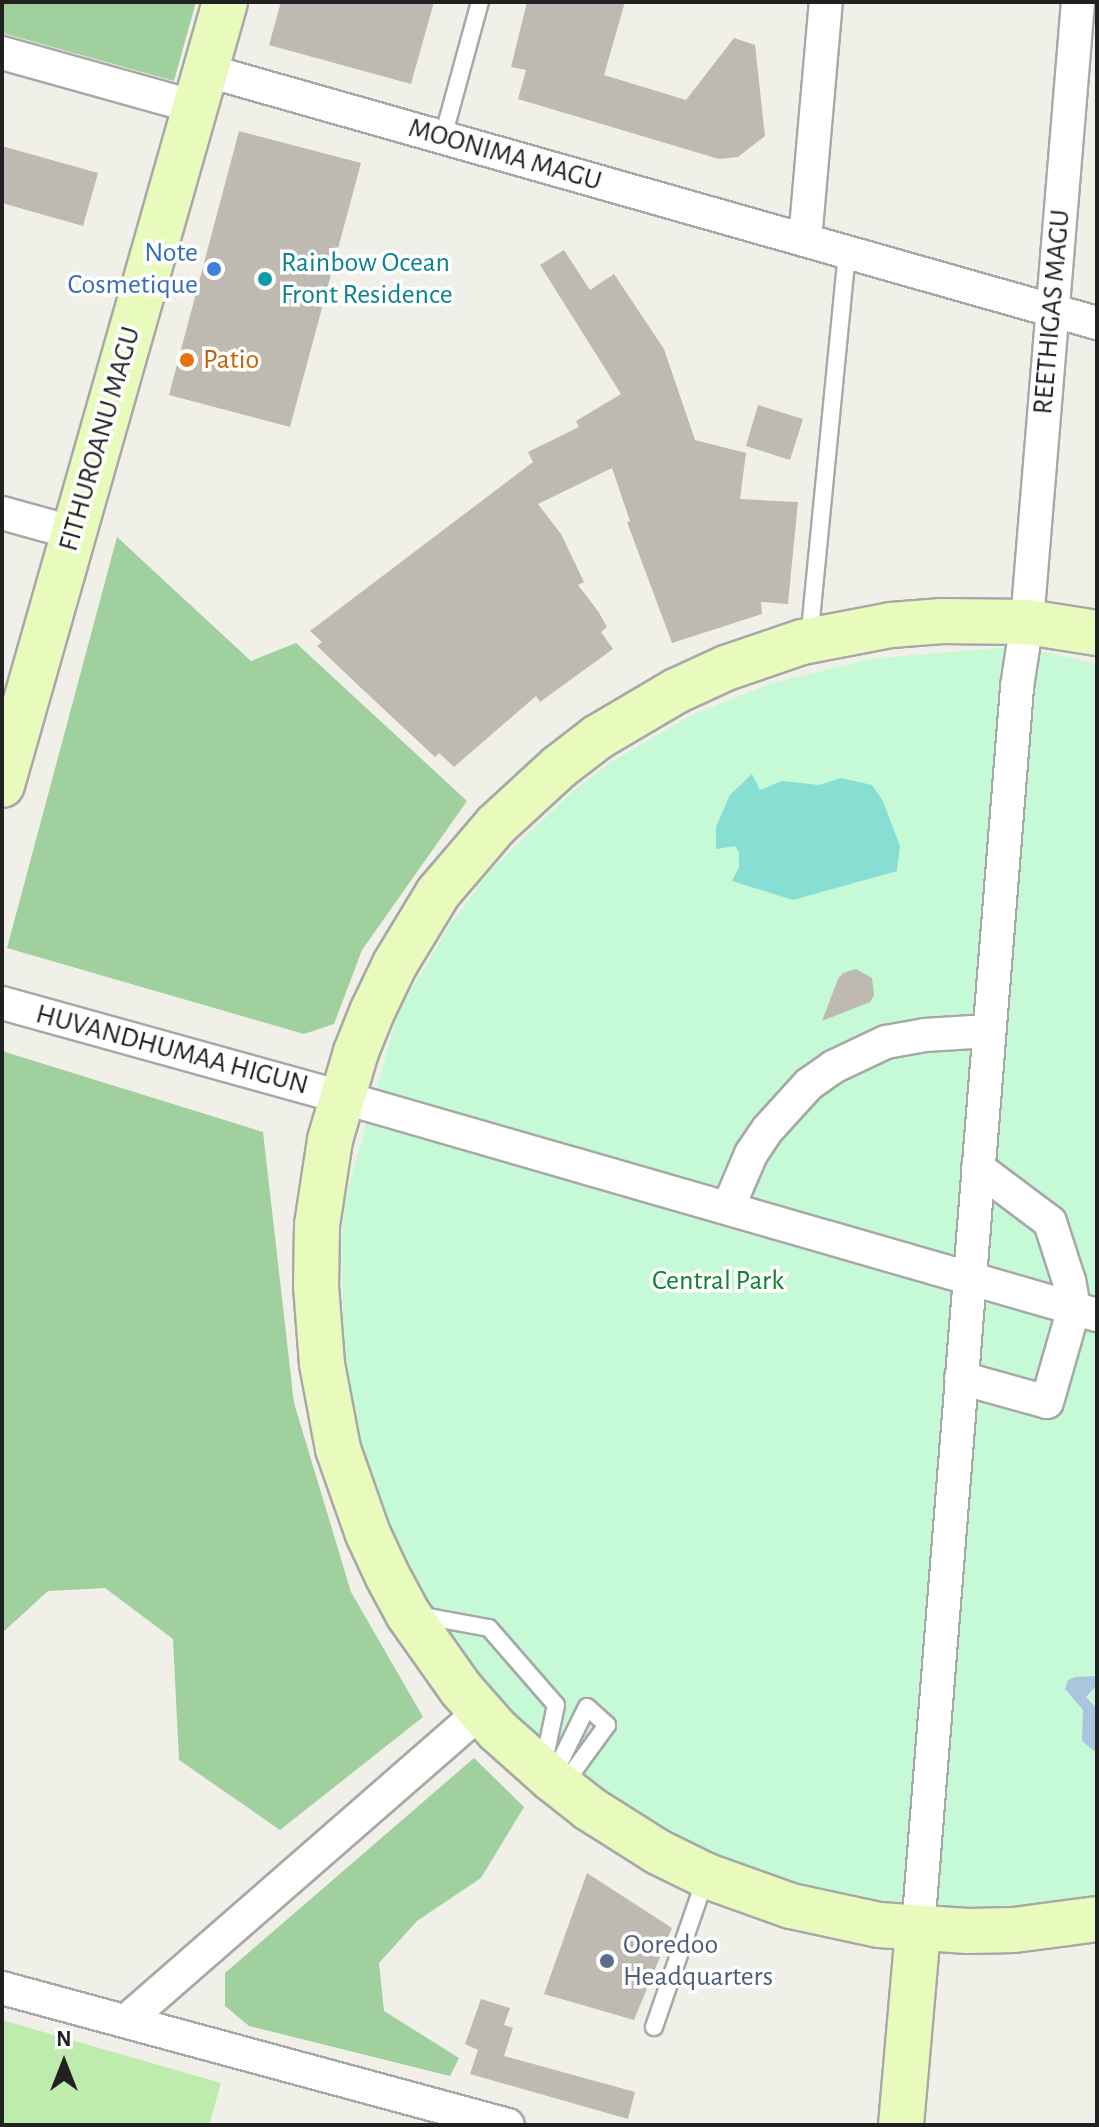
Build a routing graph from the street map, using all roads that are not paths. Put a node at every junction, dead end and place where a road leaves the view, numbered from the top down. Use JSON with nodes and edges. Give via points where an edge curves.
{"nodes":[{"id":1,"x":225,"y":2,"type":"edge"},
{"id":2,"x":480,"y":2,"type":"edge"},
{"id":3,"x":826,"y":2,"type":"edge"},
{"id":4,"x":1078,"y":2,"type":"edge"},
{"id":5,"x":2,"y":53,"type":"edge"},
{"id":6,"x":200,"y":89,"type":"junction"},
{"id":7,"x":443,"y":137,"type":"junction"},
{"id":8,"x":805,"y":240,"type":"junction"},
{"id":9,"x":847,"y":252,"type":"junction"},
{"id":10,"x":1053,"y":309,"type":"junction"},
{"id":11,"x":1097,"y":323,"type":"edge"},
{"id":12,"x":2,"y":513,"type":"edge"},
{"id":13,"x":74,"y":533,"type":"junction"},
{"id":14,"x":1027,"y":622,"type":"junction"},
{"id":15,"x":1097,"y":633,"type":"edge"},
{"id":16,"x":808,"y":641,"type":"junction"},
{"id":17,"x":2,"y":785,"type":"edge"},
{"id":18,"x":2,"y":1003,"type":"edge"},
{"id":19,"x":989,"y":1031,"type":"junction"},
{"id":20,"x":341,"y":1097,"type":"junction"},
{"id":21,"x":978,"y":1168,"type":"junction"},
{"id":22,"x":728,"y":1208,"type":"junction"},
{"id":23,"x":969,"y":1279,"type":"junction"},
{"id":24,"x":1085,"y":1312,"type":"edge"},
{"id":25,"x":961,"y":1378,"type":"junction"},
{"id":26,"x":408,"y":1614,"type":"junction"},
{"id":27,"x":481,"y":1711,"type":"junction"},
{"id":28,"x":560,"y":1770,"type":"junction"},
{"id":29,"x":707,"y":1876,"type":"junction"},
{"id":30,"x":1097,"y":1919,"type":"edge"},
{"id":31,"x":918,"y":1929,"type":"junction"},
{"id":32,"x":2,"y":1988,"type":"edge"},
{"id":33,"x":126,"y":2021,"type":"junction"},
{"id":34,"x":654,"y":2027,"type":"dead end"},
{"id":35,"x":508,"y":2125,"type":"edge"},
{"id":36,"x":901,"y":2125,"type":"edge"}],
"edges":[{"from":1,"to":6,"type":"street","name":"FITHUROANU MAGU"},
{"from":2,"to":7,"type":"lane"},
{"from":3,"to":8,"type":"street"},
{"from":4,"to":10,"type":"street","name":"REETHIGAS MAGU"},
{"from":5,"to":6,"type":"street","name":"MOONIMA MAGU"},
{"from":6,"to":7,"type":"street","name":"MOONIMA MAGU"},
{"from":6,"to":13,"type":"street","name":"FITHUROANU MAGU"},
{"from":7,"to":8,"type":"street","name":"MOONIMA MAGU"},
{"from":8,"to":9,"type":"street","name":"MOONIMA MAGU"},
{"from":9,"to":10,"type":"street","name":"MOONIMA MAGU"},
{"from":9,"to":16,"type":"lane"},
{"from":10,"to":11,"type":"street","name":"MOONIMA MAGU"},
{"from":10,"to":14,"type":"street","name":"REETHIGAS MAGU"},
{"from":12,"to":13,"type":"street"},
{"from":13,"to":17,"type":"street","name":"FITHUROANU MAGU"},
{"from":14,"to":15,"type":"street"},
{"from":14,"to":16,"type":"street","via":[[911,623]]},
{"from":14,"to":19,"type":"street","name":"REETHIGAS MAGU"},
{"from":16,"to":20,"type":"street","via":[[676,691],[598,737],[528,793],[466,859],[414,932],[372,1012]]},
{"from":18,"to":20,"type":"street","name":"HUVANDHUMAA HIGUN"},
{"from":19,"to":21,"type":"street","name":"REETHIGAS MAGU"},
{"from":19,"to":22,"type":"street","via":[[886,1042],[833,1067],[809,1084],[768,1129]]},
{"from":20,"to":22,"type":"street","name":"HUVANDHUMAA HIGUN"},
{"from":20,"to":26,"type":"street","via":[[317,1225],[319,1340],[335,1436],[352,1492]]},
{"from":21,"to":23,"type":"street","name":"REETHIGAS MAGU"},
{"from":21,"to":24,"type":"street","via":[[1050,1222]]},
{"from":22,"to":23,"type":"street","name":"HUVANDHUMAA HIGUN"},
{"from":23,"to":24,"type":"street","name":"HUVANDHUMAA HIGUN"},
{"from":23,"to":25,"type":"street","name":"REETHIGAS MAGU"},
{"from":24,"to":25,"type":"street","via":[[1047,1402]]},
{"from":25,"to":31,"type":"street","name":"REETHIGAS MAGU"},
{"from":26,"to":27,"type":"street"},
{"from":26,"to":28,"type":"lane","via":[[489,1628],[556,1705]]},
{"from":27,"to":28,"type":"street"},
{"from":27,"to":33,"type":"street"},
{"from":28,"to":28,"type":"lane","via":[[579,1725],[587,1707],[607,1725]]},
{"from":28,"to":29,"type":"street","via":[[628,1834]]},
{"from":29,"to":31,"type":"street","via":[[791,1906]]},
{"from":29,"to":34,"type":"lane"},
{"from":30,"to":31,"type":"street","via":[[1014,1930]]},
{"from":31,"to":36,"type":"street"},
{"from":32,"to":33,"type":"street"},
{"from":33,"to":35,"type":"street"}]}
